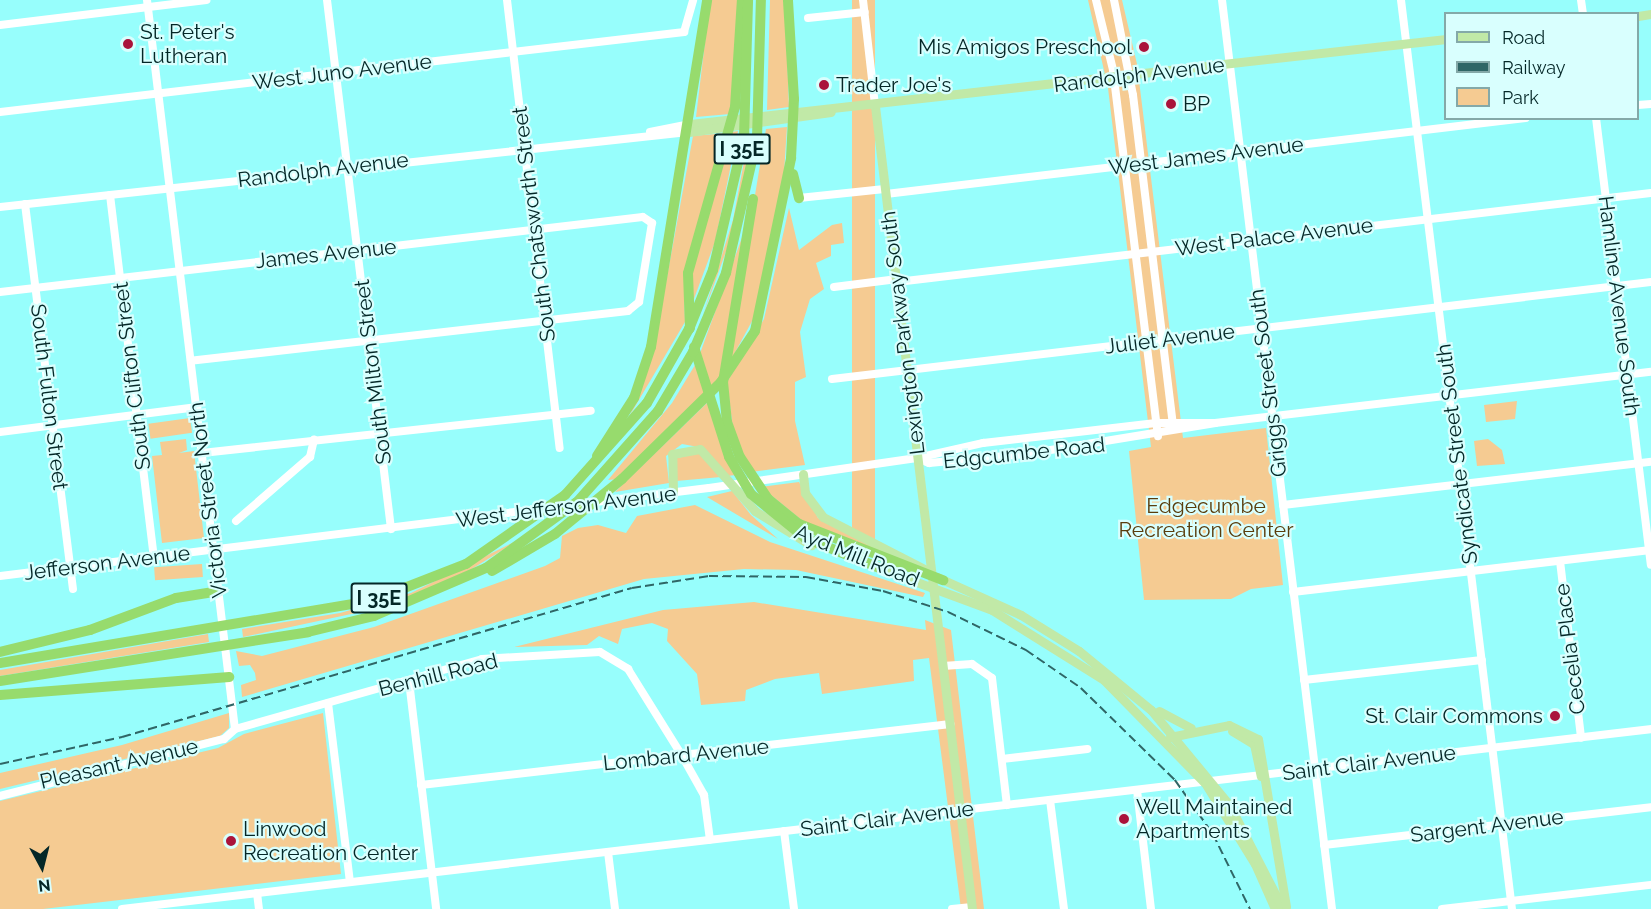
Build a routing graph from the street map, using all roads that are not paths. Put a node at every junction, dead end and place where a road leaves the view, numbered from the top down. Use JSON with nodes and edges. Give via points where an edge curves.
{"nodes":[{"id":1,"x":207,"y":0,"type":"edge"},
{"id":2,"x":327,"y":0,"type":"edge"},
{"id":3,"x":507,"y":0,"type":"edge"},
{"id":4,"x":693,"y":0,"type":"edge"},
{"id":5,"x":707,"y":0,"type":"edge"},
{"id":6,"x":742,"y":0,"type":"edge"},
{"id":7,"x":748,"y":0,"type":"edge"},
{"id":8,"x":761,"y":0,"type":"edge"},
{"id":9,"x":788,"y":0,"type":"edge"},
{"id":10,"x":863,"y":0,"type":"edge"},
{"id":11,"x":1096,"y":0,"type":"edge"},
{"id":12,"x":1114,"y":0,"type":"edge"},
{"id":13,"x":1222,"y":0,"type":"edge"},
{"id":14,"x":1401,"y":0,"type":"edge"},
{"id":15,"x":148,"y":4,"type":"edge"},
{"id":16,"x":865,"y":12,"type":"junction"},
{"id":17,"x":808,"y":18,"type":"dead end"},
{"id":18,"x":0,"y":24,"type":"edge"},
{"id":19,"x":1444,"y":39,"type":"edge"},
{"id":20,"x":1407,"y":44,"type":"junction"},
{"id":21,"x":513,"y":52,"type":"junction"},
{"id":22,"x":763,"y":55,"type":"junction"},
{"id":23,"x":1229,"y":64,"type":"junction"},
{"id":24,"x":336,"y":73,"type":"junction"},
{"id":25,"x":1130,"y":76,"type":"junction"},
{"id":26,"x":1114,"y":78,"type":"junction"},
{"id":27,"x":158,"y":93,"type":"junction"},
{"id":28,"x":875,"y":106,"type":"junction"},
{"id":29,"x":0,"y":112,"type":"edge"},
{"id":30,"x":786,"y":116,"type":"junction"},
{"id":31,"x":1509,"y":120,"type":"edge"},
{"id":32,"x":1596,"y":120,"type":"edge"},
{"id":33,"x":690,"y":128,"type":"junction"},
{"id":34,"x":1417,"y":131,"type":"junction"},
{"id":35,"x":525,"y":146,"type":"junction"},
{"id":36,"x":1240,"y":152,"type":"junction"},
{"id":37,"x":790,"y":158,"type":"junction"},
{"id":38,"x":1141,"y":164,"type":"junction"},
{"id":39,"x":1125,"y":166,"type":"junction"},
{"id":40,"x":348,"y":168,"type":"junction"},
{"id":41,"x":170,"y":188,"type":"junction"},
{"id":42,"x":886,"y":191,"type":"junction"},
{"id":43,"x":1651,"y":193,"type":"edge"},
{"id":44,"x":110,"y":195,"type":"junction"},
{"id":45,"x":803,"y":198,"type":"joint"},
{"id":46,"x":1605,"y":198,"type":"junction"},
{"id":47,"x":26,"y":204,"type":"junction"},
{"id":48,"x":0,"y":207,"type":"edge"},
{"id":49,"x":1428,"y":219,"type":"junction"},
{"id":50,"x":535,"y":229,"type":"junction"},
{"id":51,"x":1251,"y":239,"type":"junction"},
{"id":52,"x":358,"y":250,"type":"junction"},
{"id":53,"x":1152,"y":252,"type":"junction"},
{"id":54,"x":1136,"y":254,"type":"junction"},
{"id":55,"x":180,"y":270,"type":"junction"},
{"id":56,"x":120,"y":277,"type":"junction"},
{"id":57,"x":897,"y":281,"type":"junction"},
{"id":58,"x":1651,"y":282,"type":"edge"},
{"id":59,"x":1616,"y":286,"type":"junction"},
{"id":60,"x":834,"y":287,"type":"dead end"},
{"id":61,"x":35,"y":288,"type":"junction"},
{"id":62,"x":0,"y":292,"type":"edge"},
{"id":63,"x":1439,"y":307,"type":"junction"},
{"id":64,"x":546,"y":320,"type":"junction"},
{"id":65,"x":1261,"y":327,"type":"junction"},
{"id":66,"x":1163,"y":339,"type":"junction"},
{"id":67,"x":369,"y":341,"type":"junction"},
{"id":68,"x":1144,"y":341,"type":"junction"},
{"id":69,"x":190,"y":361,"type":"junction"},
{"id":70,"x":908,"y":370,"type":"junction"},
{"id":71,"x":1651,"y":372,"type":"edge"},
{"id":72,"x":1627,"y":374,"type":"junction"},
{"id":73,"x":832,"y":379,"type":"dead end"},
{"id":74,"x":1450,"y":395,"type":"junction"},
{"id":75,"x":197,"y":407,"type":"junction"},
{"id":76,"x":591,"y":411,"type":"dead end"},
{"id":77,"x":556,"y":412,"type":"junction"},
{"id":78,"x":137,"y":414,"type":"junction"},
{"id":79,"x":1273,"y":416,"type":"junction"},
{"id":80,"x":1156,"y":423,"type":"junction"},
{"id":81,"x":1173,"y":423,"type":"junction"},
{"id":82,"x":1215,"y":423,"type":"junction"},
{"id":83,"x":53,"y":424,"type":"junction"},
{"id":84,"x":0,"y":432,"type":"edge"},
{"id":85,"x":380,"y":432,"type":"junction"},
{"id":86,"x":1174,"y":433,"type":"junction"},
{"id":87,"x":1158,"y":436,"type":"junction"},
{"id":88,"x":314,"y":439,"type":"junction"},
{"id":89,"x":560,"y":447,"type":"dead end"},
{"id":90,"x":202,"y":453,"type":"junction"},
{"id":91,"x":917,"y":458,"type":"junction"},
{"id":92,"x":1651,"y":462,"type":"edge"},
{"id":93,"x":1638,"y":464,"type":"junction"},
{"id":94,"x":803,"y":474,"type":"junction"},
{"id":95,"x":1461,"y":484,"type":"junction"},
{"id":96,"x":575,"y":485,"type":"junction"},
{"id":97,"x":673,"y":493,"type":"junction"},
{"id":98,"x":1283,"y":505,"type":"junction"},
{"id":99,"x":236,"y":521,"type":"dead end"},
{"id":100,"x":391,"y":529,"type":"junction"},
{"id":101,"x":1650,"y":550,"type":"edge"},
{"id":102,"x":214,"y":551,"type":"junction"},
{"id":103,"x":154,"y":557,"type":"junction"},
{"id":104,"x":1560,"y":561,"type":"junction"},
{"id":105,"x":1651,"y":565,"type":"edge"},
{"id":106,"x":70,"y":567,"type":"junction"},
{"id":107,"x":882,"y":569,"type":"junction"},
{"id":108,"x":1471,"y":572,"type":"junction"},
{"id":109,"x":0,"y":576,"type":"edge"},
{"id":110,"x":942,"y":580,"type":"junction"},
{"id":111,"x":73,"y":590,"type":"dead end"},
{"id":112,"x":442,"y":590,"type":"junction"},
{"id":113,"x":219,"y":591,"type":"junction"},
{"id":114,"x":1293,"y":592,"type":"junction"},
{"id":115,"x":0,"y":652,"type":"edge"},
{"id":116,"x":1482,"y":660,"type":"junction"},
{"id":117,"x":0,"y":663,"type":"edge"},
{"id":118,"x":943,"y":666,"type":"junction"},
{"id":119,"x":229,"y":677,"type":"junction"},
{"id":120,"x":0,"y":681,"type":"edge"},
{"id":121,"x":409,"y":681,"type":"junction"},
{"id":122,"x":1304,"y":681,"type":"junction"},
{"id":123,"x":1123,"y":686,"type":"junction"},
{"id":124,"x":0,"y":696,"type":"edge"},
{"id":125,"x":328,"y":703,"type":"junction"},
{"id":126,"x":950,"y":724,"type":"junction"},
{"id":127,"x":236,"y":729,"type":"junction"},
{"id":128,"x":1197,"y":729,"type":"junction"},
{"id":129,"x":1651,"y":729,"type":"edge"},
{"id":130,"x":1172,"y":737,"type":"junction"},
{"id":131,"x":1581,"y":738,"type":"junction"},
{"id":132,"x":1493,"y":748,"type":"junction"},
{"id":133,"x":1087,"y":749,"type":"dead end"},
{"id":134,"x":681,"y":754,"type":"junction"},
{"id":135,"x":1002,"y":759,"type":"junction"},
{"id":136,"x":1315,"y":769,"type":"junction"},
{"id":137,"x":1264,"y":775,"type":"junction"},
{"id":138,"x":421,"y":785,"type":"junction"},
{"id":139,"x":1137,"y":790,"type":"junction"},
{"id":140,"x":0,"y":796,"type":"edge"},
{"id":141,"x":1050,"y":800,"type":"junction"},
{"id":142,"x":1007,"y":805,"type":"junction"},
{"id":143,"x":1651,"y":807,"type":"edge"},
{"id":144,"x":960,"y":810,"type":"junction"},
{"id":145,"x":1502,"y":824,"type":"junction"},
{"id":146,"x":784,"y":831,"type":"junction"},
{"id":147,"x":710,"y":840,"type":"junction"},
{"id":148,"x":1324,"y":845,"type":"junction"},
{"id":149,"x":608,"y":852,"type":"junction"},
{"id":150,"x":431,"y":873,"type":"junction"},
{"id":151,"x":350,"y":882,"type":"junction"},
{"id":152,"x":1651,"y":885,"type":"edge"},
{"id":153,"x":257,"y":893,"type":"junction"},
{"id":154,"x":1512,"y":905,"type":"edge"},
{"id":155,"x":972,"y":908,"type":"edge"},
{"id":156,"x":122,"y":909,"type":"edge"},
{"id":157,"x":259,"y":909,"type":"edge"},
{"id":158,"x":436,"y":909,"type":"edge"},
{"id":159,"x":615,"y":909,"type":"edge"},
{"id":160,"x":794,"y":909,"type":"edge"},
{"id":161,"x":952,"y":909,"type":"edge"},
{"id":162,"x":1064,"y":909,"type":"edge"},
{"id":163,"x":1151,"y":909,"type":"edge"},
{"id":164,"x":1275,"y":909,"type":"edge"},
{"id":165,"x":1285,"y":909,"type":"edge"},
{"id":166,"x":1332,"y":909,"type":"edge"},
{"id":167,"x":1442,"y":909,"type":"edge"}],
"edges":[{"from":1,"to":15,"type":"street"},
{"from":2,"to":24,"type":"street","name":"South Milton Street"},
{"from":3,"to":21,"type":"street","name":"South Chatsworth Street"},
{"from":4,"to":21,"type":"street","name":"West Juno Avenue","via":[[684,32]]},
{"from":5,"to":33,"type":"highway"},
{"from":6,"to":107,"type":"highway","name":"Ayd Mill Road","via":[[735,107],[688,273],[687,316],[697,361],[729,457],[760,504],[805,538]]},
{"from":7,"to":96,"type":"highway","number":"I 35E","via":[[744,137],[730,210],[704,293],[672,362],[623,435]]},
{"from":8,"to":22,"type":"highway","number":"I 35E"},
{"from":9,"to":30,"type":"highway"},
{"from":10,"to":16,"type":"street","name":"Lexington Parkway South"},
{"from":11,"to":26,"type":"street"},
{"from":12,"to":25,"type":"street"},
{"from":13,"to":23,"type":"street","name":"Griggs Street South"},
{"from":14,"to":20,"type":"street","name":"Syndicate Street South"},
{"from":15,"to":18,"type":"street"},
{"from":15,"to":27,"type":"street","name":"Victoria Street North"},
{"from":16,"to":17,"type":"street"},
{"from":16,"to":28,"type":"street","name":"Lexington Parkway South"},
{"from":19,"to":20,"type":"main road","name":"Randolph Avenue"},
{"from":20,"to":23,"type":"main road","name":"Randolph Avenue"},
{"from":20,"to":34,"type":"street","name":"Syndicate Street South"},
{"from":21,"to":24,"type":"street","name":"West Juno Avenue"},
{"from":21,"to":35,"type":"street","name":"South Chatsworth Street"},
{"from":22,"to":110,"type":"highway","via":[[759,164],[723,382],[732,440],[759,489],[799,524]]},
{"from":22,"to":112,"type":"highway","number":"I 35E","via":[[747,195],[709,316],[676,381],[645,429],[597,482],[532,537]]},
{"from":23,"to":25,"type":"main road","name":"Randolph Avenue"},
{"from":23,"to":36,"type":"street","name":"Griggs Street South"},
{"from":24,"to":27,"type":"street","name":"West Juno Avenue"},
{"from":24,"to":40,"type":"street","name":"South Milton Street"},
{"from":25,"to":26,"type":"main road","name":"Randolph Avenue"},
{"from":25,"to":38,"type":"street"},
{"from":26,"to":28,"type":"main road","name":"Randolph Avenue"},
{"from":26,"to":39,"type":"street"},
{"from":27,"to":29,"type":"street","name":"West Juno Avenue"},
{"from":27,"to":41,"type":"street","name":"Victoria Street North"},
{"from":28,"to":30,"type":"main road","name":"Randolph Avenue"},
{"from":28,"to":42,"type":"main road","name":"Lexington Parkway South"},
{"from":30,"to":33,"type":"main road","name":"Randolph Avenue"},
{"from":30,"to":37,"type":"highway"},
{"from":31,"to":34,"type":"street","name":"West James Avenue"},
{"from":32,"to":46,"type":"street","name":"Hamline Avenue South"},
{"from":33,"to":35,"type":"street","name":"Randolph Avenue"},
{"from":33,"to":96,"type":"highway","via":[[647,363],[625,414]]},
{"from":34,"to":36,"type":"street","name":"West James Avenue"},
{"from":34,"to":49,"type":"street","name":"Syndicate Street South"},
{"from":35,"to":40,"type":"street","name":"Randolph Avenue"},
{"from":35,"to":50,"type":"street","name":"South Chatsworth Street"},
{"from":36,"to":38,"type":"street","name":"West James Avenue"},
{"from":36,"to":51,"type":"street","name":"Griggs Street South"},
{"from":37,"to":45,"type":"highway"},
{"from":37,"to":112,"type":"highway","via":[[764,303],[748,343],[692,413],[622,479],[555,534],[486,574]]},
{"from":38,"to":39,"type":"street","name":"West James Avenue"},
{"from":38,"to":53,"type":"street"},
{"from":39,"to":42,"type":"street","name":"West James Avenue"},
{"from":39,"to":54,"type":"street"},
{"from":40,"to":41,"type":"street","name":"Randolph Avenue"},
{"from":40,"to":52,"type":"street","name":"South Milton Street"},
{"from":41,"to":44,"type":"street","name":"Randolph Avenue"},
{"from":41,"to":55,"type":"street","name":"Victoria Street North"},
{"from":42,"to":45,"type":"street","name":"West James Avenue"},
{"from":42,"to":57,"type":"main road","name":"Lexington Parkway South"},
{"from":43,"to":46,"type":"street","name":"West Palace Avenue"},
{"from":44,"to":47,"type":"street","name":"Randolph Avenue"},
{"from":44,"to":56,"type":"street","name":"South Clifton Street"},
{"from":46,"to":49,"type":"street","name":"West Palace Avenue"},
{"from":46,"to":59,"type":"street","name":"Hamline Avenue South"},
{"from":47,"to":48,"type":"street","name":"Randolph Avenue"},
{"from":47,"to":61,"type":"street","name":"South Fulton Street"},
{"from":49,"to":51,"type":"street","name":"West Palace Avenue"},
{"from":49,"to":63,"type":"street","name":"Syndicate Street South"},
{"from":50,"to":52,"type":"street","name":"James Avenue"},
{"from":50,"to":64,"type":"street","name":"South Chatsworth Street"},
{"from":50,"to":64,"type":"street","name":"James Avenue","via":[[651,219],[634,308]]},
{"from":51,"to":53,"type":"street","name":"West Palace Avenue"},
{"from":51,"to":65,"type":"street","name":"Griggs Street South"},
{"from":52,"to":55,"type":"street","name":"James Avenue"},
{"from":52,"to":67,"type":"street","name":"South Milton Street"},
{"from":53,"to":54,"type":"street","name":"West Palace Avenue"},
{"from":53,"to":66,"type":"street"},
{"from":54,"to":57,"type":"street","name":"West Palace Avenue"},
{"from":54,"to":68,"type":"street"},
{"from":55,"to":56,"type":"street","name":"James Avenue"},
{"from":55,"to":69,"type":"street","name":"Victoria Street North"},
{"from":56,"to":61,"type":"street","name":"James Avenue"},
{"from":56,"to":78,"type":"street","name":"South Clifton Street"},
{"from":57,"to":60,"type":"street","name":"West Palace Avenue"},
{"from":57,"to":70,"type":"main road","name":"Lexington Parkway South"},
{"from":58,"to":59,"type":"street","name":"Juliet Avenue"},
{"from":59,"to":63,"type":"street","name":"Juliet Avenue"},
{"from":59,"to":72,"type":"street","name":"Hamline Avenue South"},
{"from":61,"to":62,"type":"street","name":"James Avenue"},
{"from":61,"to":83,"type":"street","name":"South Fulton Street"},
{"from":63,"to":65,"type":"street","name":"Juliet Avenue"},
{"from":63,"to":74,"type":"street","name":"Syndicate Street South"},
{"from":64,"to":67,"type":"street"},
{"from":64,"to":77,"type":"street","name":"South Chatsworth Street"},
{"from":65,"to":66,"type":"street","name":"Juliet Avenue"},
{"from":65,"to":79,"type":"street","name":"Griggs Street South"},
{"from":66,"to":68,"type":"street","name":"Juliet Avenue"},
{"from":66,"to":81,"type":"street"},
{"from":67,"to":69,"type":"street"},
{"from":67,"to":85,"type":"street","name":"South Milton Street"},
{"from":68,"to":70,"type":"street","name":"Juliet Avenue"},
{"from":68,"to":80,"type":"street"},
{"from":69,"to":75,"type":"street","name":"Victoria Street North"},
{"from":70,"to":73,"type":"street","name":"Juliet Avenue"},
{"from":70,"to":91,"type":"main road","name":"Lexington Parkway South"},
{"from":71,"to":72,"type":"street"},
{"from":72,"to":74,"type":"street"},
{"from":72,"to":93,"type":"street","name":"Hamline Avenue South"},
{"from":74,"to":79,"type":"street"},
{"from":74,"to":95,"type":"street","name":"Syndicate Street South"},
{"from":75,"to":78,"type":"street"},
{"from":75,"to":90,"type":"street","name":"Victoria Street North"},
{"from":76,"to":77,"type":"street"},
{"from":77,"to":85,"type":"street"},
{"from":77,"to":89,"type":"street","name":"South Chatsworth Street"},
{"from":78,"to":83,"type":"street"},
{"from":78,"to":103,"type":"street","name":"South Clifton Street"},
{"from":79,"to":82,"type":"street"},
{"from":79,"to":98,"type":"street","name":"Griggs Street South"},
{"from":80,"to":81,"type":"street","name":"Edgcumbe Road"},
{"from":80,"to":87,"type":"street"},
{"from":80,"to":91,"type":"street","name":"Edgcumbe Road","via":[[983,443]]},
{"from":81,"to":82,"type":"street"},
{"from":81,"to":86,"type":"street"},
{"from":82,"to":86,"type":"street"},
{"from":83,"to":84,"type":"street"},
{"from":83,"to":106,"type":"street","name":"South Fulton Street"},
{"from":85,"to":88,"type":"street"},
{"from":85,"to":100,"type":"street","name":"South Milton Street"},
{"from":86,"to":87,"type":"street","name":"Edgcumbe Road"},
{"from":87,"to":91,"type":"street","name":"Edgcumbe Road","via":[[929,464]]},
{"from":88,"to":90,"type":"street"},
{"from":88,"to":99,"type":"street","via":[[310,457]]},
{"from":90,"to":102,"type":"street","name":"Victoria Street North"},
{"from":91,"to":94,"type":"street","name":"West Jefferson Avenue"},
{"from":91,"to":118,"type":"main road","name":"Lexington Parkway South"},
{"from":92,"to":93,"type":"street"},
{"from":93,"to":95,"type":"street"},
{"from":93,"to":101,"type":"street","name":"Hamline Avenue South"},
{"from":94,"to":97,"type":"street","name":"West Jefferson Avenue"},
{"from":94,"to":110,"type":"main road","name":"Ayd Mill Road","via":[[808,499],[823,517]]},
{"from":95,"to":98,"type":"street"},
{"from":95,"to":108,"type":"street","name":"Syndicate Street South"},
{"from":96,"to":117,"type":"highway","number":"I 35E","via":[[505,540],[452,571],[391,595],[243,624]]},
{"from":97,"to":100,"type":"street","name":"West Jefferson Avenue"},
{"from":97,"to":107,"type":"main road","via":[[670,458],[681,449],[700,449],[746,503],[775,527],[803,542]]},
{"from":98,"to":114,"type":"street","name":"Griggs Street South"},
{"from":100,"to":102,"type":"street","name":"West Jefferson Avenue"},
{"from":101,"to":104,"type":"street"},
{"from":101,"to":105,"type":"street","name":"Hamline Avenue South"},
{"from":102,"to":103,"type":"street","name":"Jefferson Avenue"},
{"from":102,"to":113,"type":"street","name":"Victoria Street North"},
{"from":103,"to":106,"type":"street","name":"Jefferson Avenue"},
{"from":104,"to":108,"type":"street"},
{"from":104,"to":131,"type":"street","name":"Cecelia Place"},
{"from":106,"to":109,"type":"street","name":"Jefferson Avenue"},
{"from":106,"to":111,"type":"street","name":"South Fulton Street"},
{"from":107,"to":130,"type":"main road","name":"Ayd Mill Road","via":[[1028,628],[1104,680]]},
{"from":108,"to":114,"type":"street"},
{"from":108,"to":116,"type":"street","name":"Syndicate Street South"},
{"from":110,"to":123,"type":"main road","name":"Ayd Mill Road","via":[[1021,615]]},
{"from":112,"to":120,"type":"highway","number":"I 35E","via":[[357,621]]},
{"from":113,"to":115,"type":"highway","via":[[176,598],[90,630]]},
{"from":113,"to":119,"type":"street","name":"Victoria Street North"},
{"from":114,"to":122,"type":"street","name":"Griggs Street South"},
{"from":116,"to":122,"type":"street"},
{"from":116,"to":132,"type":"street","name":"Syndicate Street South"},
{"from":118,"to":126,"type":"main road","name":"Lexington Parkway South"},
{"from":118,"to":135,"type":"street","via":[[972,664],[992,678]]},
{"from":119,"to":124,"type":"highway"},
{"from":119,"to":127,"type":"street","name":"Victoria Street North"},
{"from":121,"to":125,"type":"street","name":"Benhill Road"},
{"from":121,"to":134,"type":"street","name":"Benhill Road","via":[[482,660],[600,652],[633,676]]},
{"from":121,"to":138,"type":"street"},
{"from":122,"to":136,"type":"street","name":"Griggs Street South"},
{"from":123,"to":128,"type":"main road","via":[[1175,722]]},
{"from":123,"to":130,"type":"main road","name":"Ayd Mill Road"},
{"from":125,"to":127,"type":"street","name":"Benhill Road"},
{"from":125,"to":151,"type":"street"},
{"from":126,"to":134,"type":"street","name":"Lombard Avenue"},
{"from":126,"to":144,"type":"main road","name":"Lexington Parkway South"},
{"from":127,"to":140,"type":"street","name":"Pleasant Avenue","via":[[224,739]]},
{"from":128,"to":130,"type":"main road"},
{"from":128,"to":137,"type":"main road","via":[[1229,725],[1250,731],[1264,750]]},
{"from":129,"to":131,"type":"street","name":"Saint Clair Avenue"},
{"from":130,"to":137,"type":"main road","via":[[1238,732],[1256,748]]},
{"from":130,"to":164,"type":"main road","name":"Ayd Mill Road","via":[[1223,809]]},
{"from":130,"to":165,"type":"main road","name":"Ayd Mill Road","via":[[1230,806]]},
{"from":131,"to":132,"type":"street","name":"Saint Clair Avenue"},
{"from":132,"to":136,"type":"street","name":"Saint Clair Avenue"},
{"from":132,"to":145,"type":"street","name":"Syndicate Street South"},
{"from":133,"to":135,"type":"street"},
{"from":134,"to":138,"type":"street","name":"Lombard Avenue"},
{"from":134,"to":147,"type":"street","name":"Benhill Road","via":[[704,795]]},
{"from":135,"to":142,"type":"street"},
{"from":136,"to":137,"type":"street","name":"Saint Clair Avenue"},
{"from":136,"to":148,"type":"street","name":"Griggs Street South"},
{"from":137,"to":139,"type":"street","name":"Saint Clair Avenue"},
{"from":137,"to":165,"type":"main road"},
{"from":138,"to":150,"type":"street"},
{"from":139,"to":141,"type":"street","name":"Saint Clair Avenue"},
{"from":139,"to":163,"type":"street"},
{"from":141,"to":142,"type":"street","name":"Saint Clair Avenue"},
{"from":141,"to":162,"type":"street"},
{"from":142,"to":144,"type":"street","name":"Saint Clair Avenue"},
{"from":143,"to":145,"type":"street","name":"Sargent Avenue"},
{"from":144,"to":146,"type":"street","name":"Saint Clair Avenue"},
{"from":144,"to":155,"type":"main road","name":"Lexington Parkway South"},
{"from":145,"to":148,"type":"street","name":"Sargent Avenue"},
{"from":145,"to":154,"type":"street","name":"Syndicate Street South"},
{"from":146,"to":147,"type":"street","name":"Saint Clair Avenue"},
{"from":146,"to":160,"type":"street"},
{"from":147,"to":149,"type":"street","name":"Saint Clair Avenue"},
{"from":148,"to":166,"type":"street","name":"Griggs Street South"},
{"from":149,"to":150,"type":"street","name":"Saint Clair Avenue"},
{"from":149,"to":159,"type":"street"},
{"from":150,"to":151,"type":"street","name":"Saint Clair Avenue"},
{"from":150,"to":158,"type":"street"},
{"from":151,"to":153,"type":"street","name":"Saint Clair Avenue"},
{"from":152,"to":154,"type":"street"},
{"from":153,"to":156,"type":"street","name":"Saint Clair Avenue"},
{"from":153,"to":157,"type":"street"},
{"from":154,"to":167,"type":"street"},
{"from":155,"to":161,"type":"street"}]}
